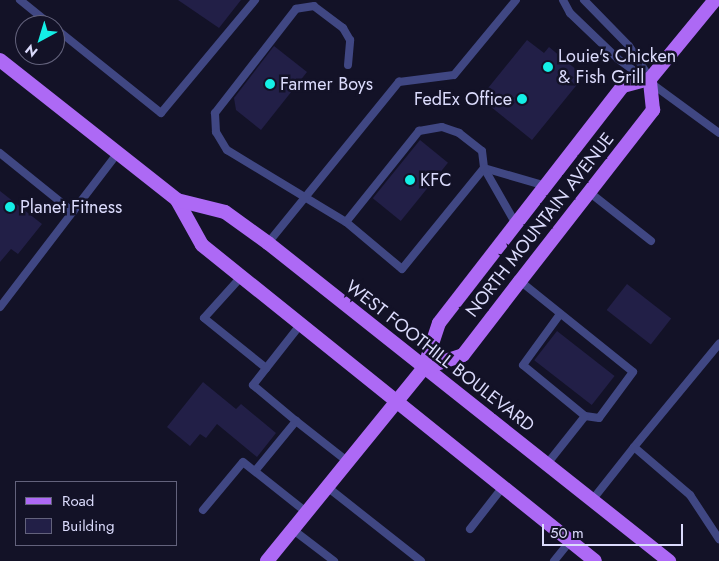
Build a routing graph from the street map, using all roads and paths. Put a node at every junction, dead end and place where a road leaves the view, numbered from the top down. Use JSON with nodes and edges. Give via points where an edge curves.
{"nodes":[{"id":1,"x":20,"y":0,"type":"edge"},
{"id":2,"x":255,"y":0,"type":"edge"},
{"id":3,"x":516,"y":0,"type":"edge"},
{"id":4,"x":563,"y":0,"type":"edge"},
{"id":5,"x":584,"y":0,"type":"edge"},
{"id":6,"x":715,"y":0,"type":"edge"},
{"id":7,"x":39,"y":15,"type":"edge"},
{"id":8,"x":65,"y":36,"type":"edge"},
{"id":9,"x":0,"y":60,"type":"edge"},
{"id":10,"x":348,"y":65,"type":"dead end"},
{"id":11,"x":650,"y":79,"type":"junction"},
{"id":12,"x":719,"y":134,"type":"edge"},
{"id":13,"x":0,"y":153,"type":"edge"},
{"id":14,"x":117,"y":154,"type":"junction"},
{"id":15,"x":484,"y":168,"type":"junction"},
{"id":16,"x":546,"y":186,"type":"junction"},
{"id":17,"x":589,"y":192,"type":"junction"},
{"id":18,"x":177,"y":200,"type":"junction"},
{"id":19,"x":304,"y":200,"type":"junction"},
{"id":20,"x":73,"y":212,"type":"junction"},
{"id":21,"x":346,"y":222,"type":"junction"},
{"id":22,"x":516,"y":224,"type":"junction"},
{"id":23,"x":650,"y":241,"type":"dead end"},
{"id":24,"x":268,"y":242,"type":"junction"},
{"id":25,"x":241,"y":277,"type":"junction"},
{"id":26,"x":520,"y":281,"type":"junction"},
{"id":27,"x":0,"y":307,"type":"edge"},
{"id":28,"x":560,"y":314,"type":"junction"},
{"id":29,"x":300,"y":325,"type":"junction"},
{"id":30,"x":719,"y":344,"type":"edge"},
{"id":31,"x":266,"y":368,"type":"junction"},
{"id":32,"x":424,"y":368,"type":"junction"},
{"id":33,"x":395,"y":402,"type":"junction"},
{"id":34,"x":585,"y":416,"type":"junction"},
{"id":35,"x":296,"y":421,"type":"junction"},
{"id":36,"x":634,"y":447,"type":"junction"},
{"id":37,"x":347,"y":461,"type":"junction"},
{"id":38,"x":547,"y":464,"type":"junction"},
{"id":39,"x":255,"y":471,"type":"junction"},
{"id":40,"x":326,"y":486,"type":"junction"},
{"id":41,"x":502,"y":488,"type":"junction"},
{"id":42,"x":593,"y":499,"type":"junction"},
{"id":43,"x":203,"y":510,"type":"dead end"},
{"id":44,"x":306,"y":512,"type":"junction"},
{"id":45,"x":292,"y":529,"type":"junction"},
{"id":46,"x":470,"y":529,"type":"dead end"},
{"id":47,"x":719,"y":539,"type":"edge"},
{"id":48,"x":570,"y":541,"type":"junction"},
{"id":49,"x":267,"y":561,"type":"edge"},
{"id":50,"x":334,"y":561,"type":"edge"},
{"id":51,"x":421,"y":561,"type":"edge"},
{"id":52,"x":554,"y":561,"type":"edge"},
{"id":53,"x":595,"y":561,"type":"edge"},
{"id":54,"x":669,"y":561,"type":"edge"}],
"edges":[{"from":1,"to":7,"type":"lane"},
{"from":2,"to":8,"type":"lane","via":[[161,113]]},
{"from":3,"to":19,"type":"lane","via":[[454,74],[399,82]]},
{"from":4,"to":11,"type":"lane","via":[[570,13],[618,59]]},
{"from":5,"to":11,"type":"lane","via":[[629,46]]},
{"from":6,"to":11,"type":"main road"},
{"from":9,"to":14,"type":"main road","name":"WEST FOOTHILL BOULEVARD"},
{"from":10,"to":19,"type":"lane","via":[[350,40],[343,28],[314,6],[296,8],[215,113],[216,132],[227,150]]},
{"from":11,"to":12,"type":"lane"},
{"from":11,"to":16,"type":"main road","name":"NORTH MOUNTAIN AVENUE","via":[[623,86]]},
{"from":11,"to":17,"type":"main road","name":"NORTH MOUNTAIN AVENUE","via":[[653,110]]},
{"from":13,"to":20,"type":"lane"},
{"from":14,"to":18,"type":"main road","name":"WEST FOOTHILL BOULEVARD"},
{"from":14,"to":20,"type":"lane"},
{"from":15,"to":16,"type":"lane"},
{"from":15,"to":21,"type":"lane","via":[[402,269]]},
{"from":15,"to":21,"type":"lane","via":[[482,151],[459,133],[442,127],[419,131]]},
{"from":15,"to":22,"type":"lane"},
{"from":16,"to":22,"type":"main road","name":"NORTH MOUNTAIN AVENUE"},
{"from":17,"to":23,"type":"lane"},
{"from":17,"to":26,"type":"main road","name":"NORTH MOUNTAIN AVENUE"},
{"from":18,"to":24,"type":"main road","name":"WEST FOOTHILL BOULEVARD","via":[[225,212]]},
{"from":18,"to":25,"type":"main road","name":"WEST FOOTHILL BOULEVARD","via":[[202,245]]},
{"from":19,"to":21,"type":"lane"},
{"from":19,"to":24,"type":"lane"},
{"from":20,"to":27,"type":"lane"},
{"from":22,"to":32,"type":"main road","name":"NORTH MOUNTAIN AVENUE","via":[[439,323]]},
{"from":24,"to":32,"type":"main road","name":"WEST FOOTHILL BOULEVARD"},
{"from":25,"to":29,"type":"main road","name":"WEST FOOTHILL BOULEVARD"},
{"from":25,"to":31,"type":"lane","via":[[204,318]]},
{"from":26,"to":28,"type":"lane"},
{"from":26,"to":32,"type":"main road","name":"NORTH MOUNTAIN AVENUE","via":[[462,355]]},
{"from":28,"to":34,"type":"lane","via":[[521,362]]},
{"from":28,"to":34,"type":"lane","via":[[633,372],[600,418]]},
{"from":29,"to":31,"type":"lane"},
{"from":29,"to":33,"type":"main road","name":"WEST FOOTHILL BOULEVARD"},
{"from":30,"to":36,"type":"lane"},
{"from":31,"to":35,"type":"lane","via":[[253,385]]},
{"from":32,"to":33,"type":"main road","name":"NORTH MOUNTAIN AVENUE"},
{"from":32,"to":38,"type":"main road","name":"WEST FOOTHILL BOULEVARD"},
{"from":33,"to":37,"type":"main road","name":"NORTH MOUNTAIN AVENUE"},
{"from":33,"to":41,"type":"main road","name":"WEST FOOTHILL BOULEVARD"},
{"from":34,"to":38,"type":"lane"},
{"from":35,"to":37,"type":"lane"},
{"from":35,"to":39,"type":"lane"},
{"from":36,"to":42,"type":"lane"},
{"from":36,"to":47,"type":"lane","via":[[690,495]]},
{"from":37,"to":40,"type":"main road","name":"NORTH MOUNTAIN AVENUE"},
{"from":38,"to":42,"type":"main road","name":"WEST FOOTHILL BOULEVARD"},
{"from":39,"to":43,"type":"lane","via":[[243,462]]},
{"from":39,"to":44,"type":"lane"},
{"from":40,"to":44,"type":"main road","name":"NORTH MOUNTAIN AVENUE"},
{"from":40,"to":51,"type":"lane"},
{"from":41,"to":46,"type":"lane"},
{"from":41,"to":48,"type":"main road","name":"WEST FOOTHILL BOULEVARD"},
{"from":42,"to":54,"type":"main road","name":"WEST FOOTHILL BOULEVARD"},
{"from":44,"to":45,"type":"main road","name":"NORTH MOUNTAIN AVENUE"},
{"from":45,"to":49,"type":"main road","name":"NORTH MOUNTAIN AVENUE"},
{"from":45,"to":50,"type":"lane"},
{"from":48,"to":52,"type":"lane"},
{"from":48,"to":53,"type":"main road","name":"WEST FOOTHILL BOULEVARD"}]}
